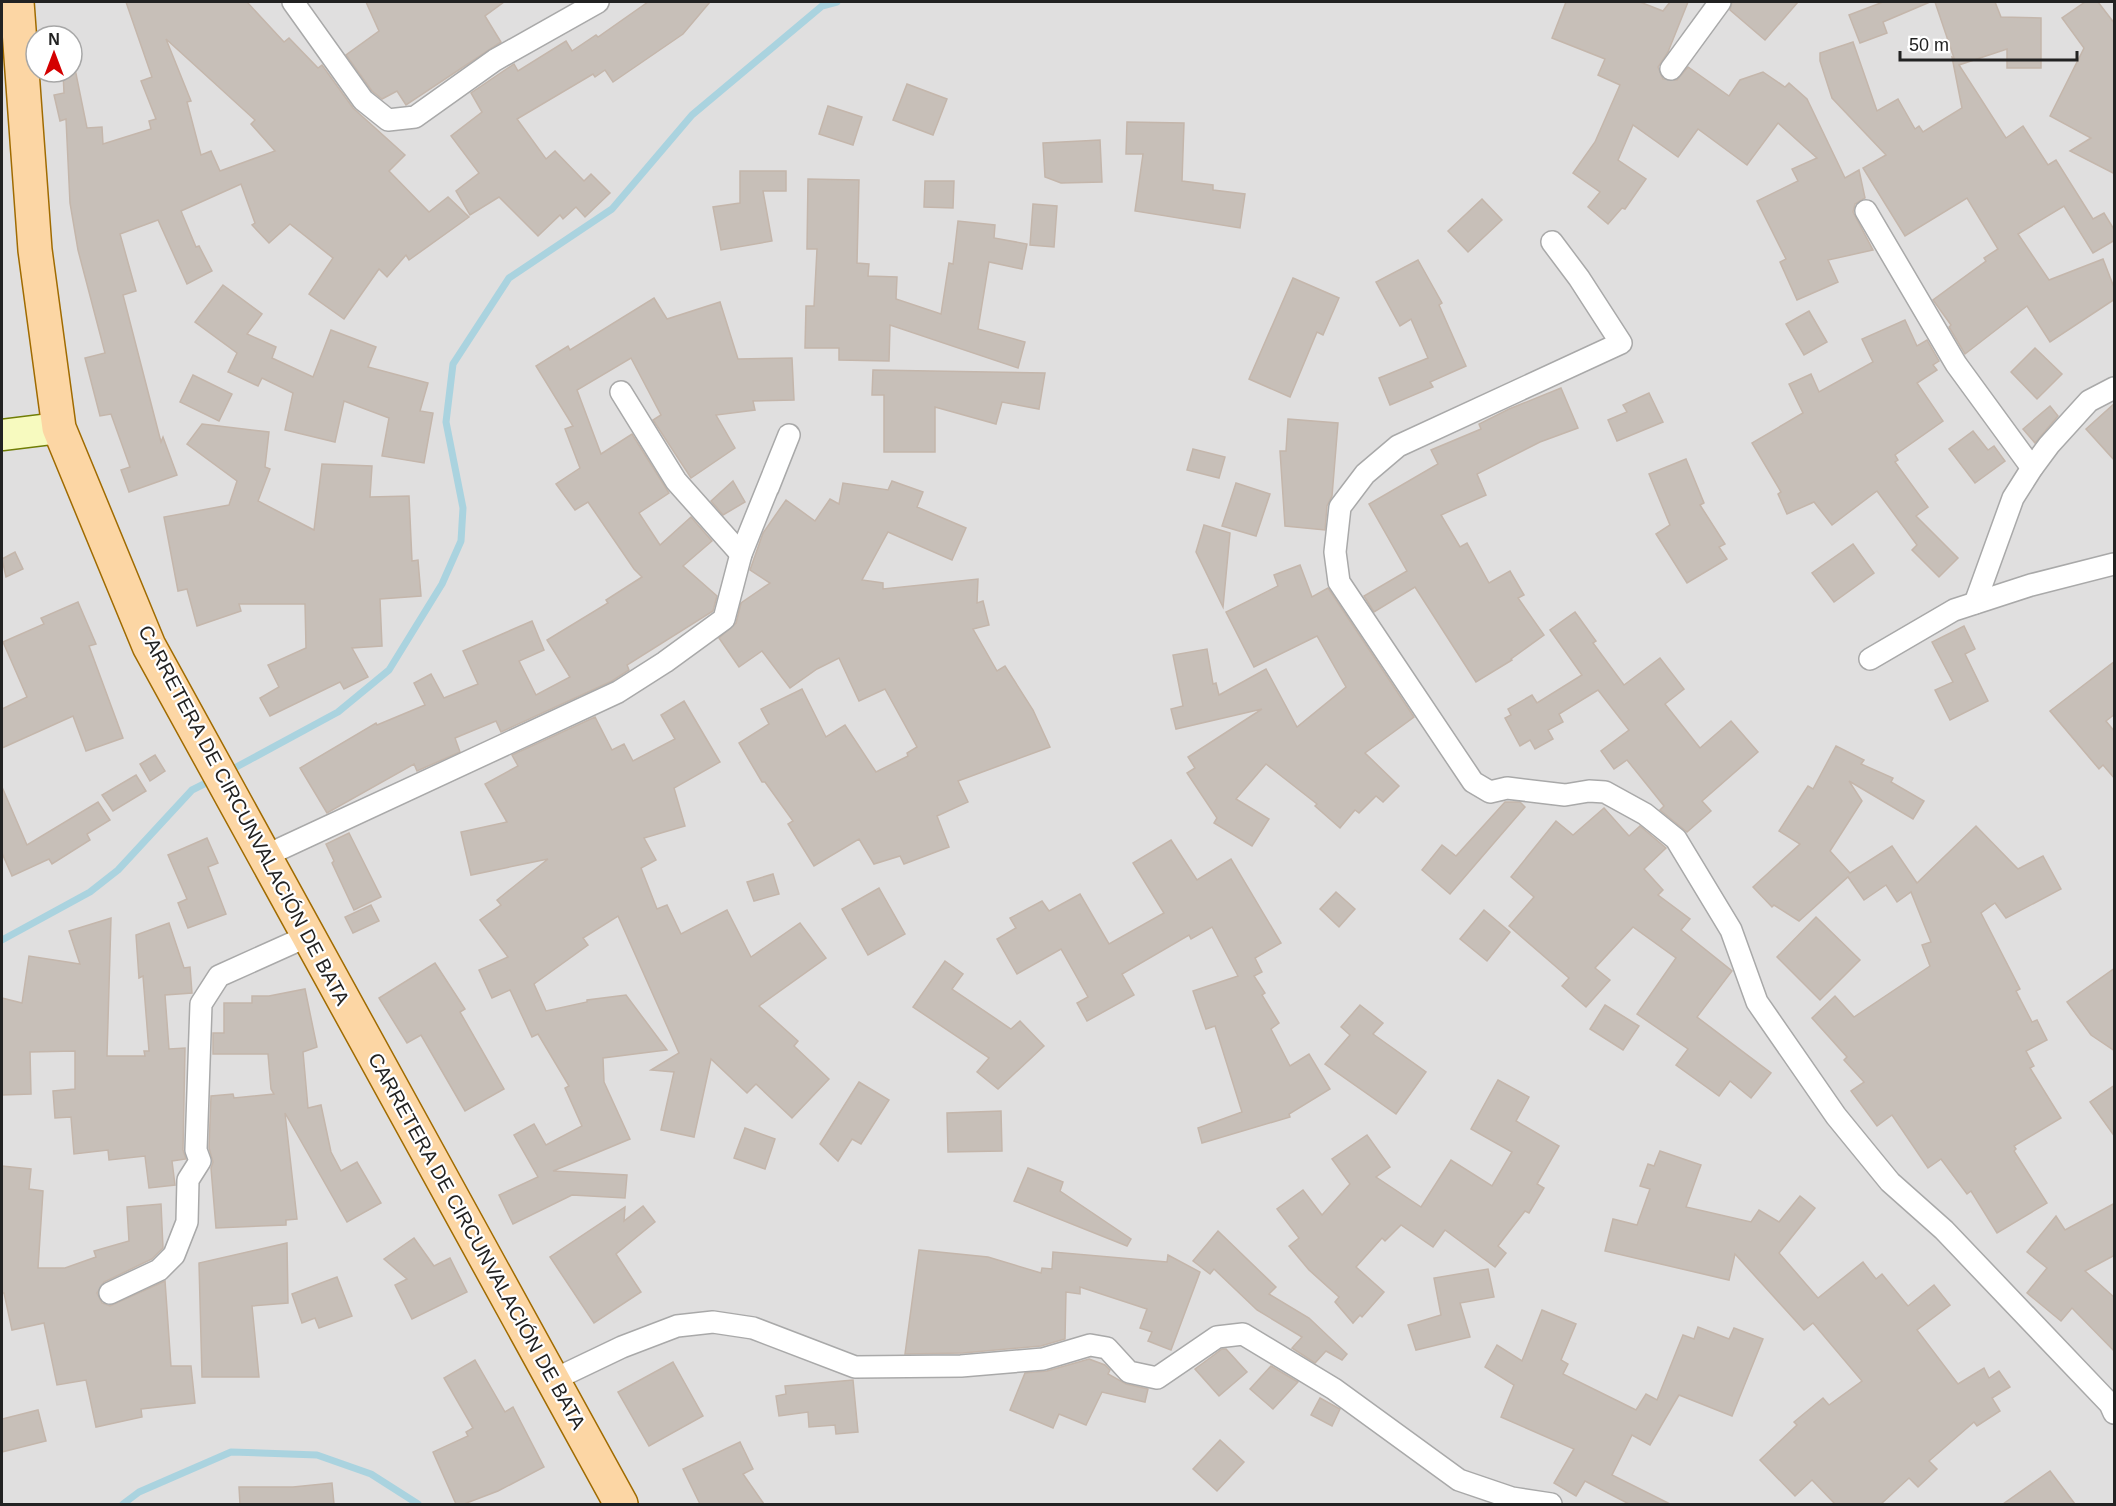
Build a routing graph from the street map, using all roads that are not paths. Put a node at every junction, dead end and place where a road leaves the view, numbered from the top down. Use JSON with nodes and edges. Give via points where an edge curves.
{"nodes":[{"id":1,"x":17,"y":2,"type":"edge"},
{"id":2,"x":293,"y":2,"type":"edge"},
{"id":3,"x":598,"y":2,"type":"edge"},
{"id":4,"x":1720,"y":2,"type":"edge"},
{"id":5,"x":1671,"y":69,"type":"dead end"},
{"id":6,"x":1866,"y":211,"type":"dead end"},
{"id":7,"x":1552,"y":242,"type":"dead end"},
{"id":8,"x":2115,"y":388,"type":"edge"},
{"id":9,"x":621,"y":392,"type":"dead end"},
{"id":10,"x":59,"y":428,"type":"junction"},
{"id":11,"x":2,"y":435,"type":"edge"},
{"id":12,"x":2032,"y":468,"type":"junction"},
{"id":13,"x":768,"y":488,"type":"dead end"},
{"id":14,"x":741,"y":554,"type":"junction"},
{"id":15,"x":2115,"y":564,"type":"edge"},
{"id":16,"x":1975,"y":603,"type":"junction"},
{"id":17,"x":1869,"y":659,"type":"dead end"},
{"id":18,"x":265,"y":856,"type":"junction"},
{"id":19,"x":308,"y":936,"type":"junction"},
{"id":20,"x":110,"y":1293,"type":"dead end"},
{"id":21,"x":553,"y":1380,"type":"junction"},
{"id":22,"x":2115,"y":1413,"type":"edge"},
{"id":23,"x":621,"y":1504,"type":"edge"},
{"id":24,"x":1551,"y":1504,"type":"edge"}],
"edges":[{"from":1,"to":10,"type":"main road","name":"CARRETERA DE CIRCUNVALACIÓN DE BATA","via":[[34,250]]},
{"from":2,"to":3,"type":"street","via":[[363,100],[388,120],[415,117],[495,60]]},
{"from":4,"to":5,"type":"street"},
{"from":6,"to":12,"type":"street","via":[[1956,364]]},
{"from":7,"to":22,"type":"street","via":[[1621,343],[1398,446],[1365,474],[1340,507],[1335,552],[1339,582],[1473,782],[1490,792],[1507,788],[1565,795],[1605,792],[1645,814],[1676,839],[1731,930],[1757,1002],[1836,1116],[1890,1182],[1944,1230]]},
{"from":8,"to":12,"type":"street","via":[[2090,401]]},
{"from":9,"to":14,"type":"street","via":[[676,481]]},
{"from":10,"to":11,"type":"street"},
{"from":10,"to":18,"type":"main road","name":"CARRETERA DE CIRCUNVALACIÓN DE BATA","via":[[149,646]]},
{"from":12,"to":16,"type":"street","via":[[2013,498]]},
{"from":13,"to":14,"type":"street","via":[[789,435]]},
{"from":14,"to":18,"type":"street","via":[[724,619],[618,692]]},
{"from":15,"to":16,"type":"street"},
{"from":16,"to":17,"type":"street","via":[[1954,610]]},
{"from":18,"to":19,"type":"main road","name":"CARRETERA DE CIRCUNVALACIÓN DE BATA"},
{"from":19,"to":20,"type":"street","via":[[219,976],[201,1004],[196,1150],[200,1161],[188,1180],[187,1222],[174,1256],[159,1270]]},
{"from":19,"to":21,"type":"main road","name":"CARRETERA DE CIRCUNVALACIÓN DE BATA"},
{"from":21,"to":23,"type":"main road","name":"CARRETERA DE CIRCUNVALACIÓN DE BATA"},
{"from":21,"to":24,"type":"street","via":[[677,1326],[713,1322],[753,1328],[855,1367],[961,1366],[1043,1359],[1090,1345],[1107,1348],[1129,1372],[1157,1378],[1217,1337],[1243,1334],[1334,1389],[1459,1480],[1512,1498]]}]}
